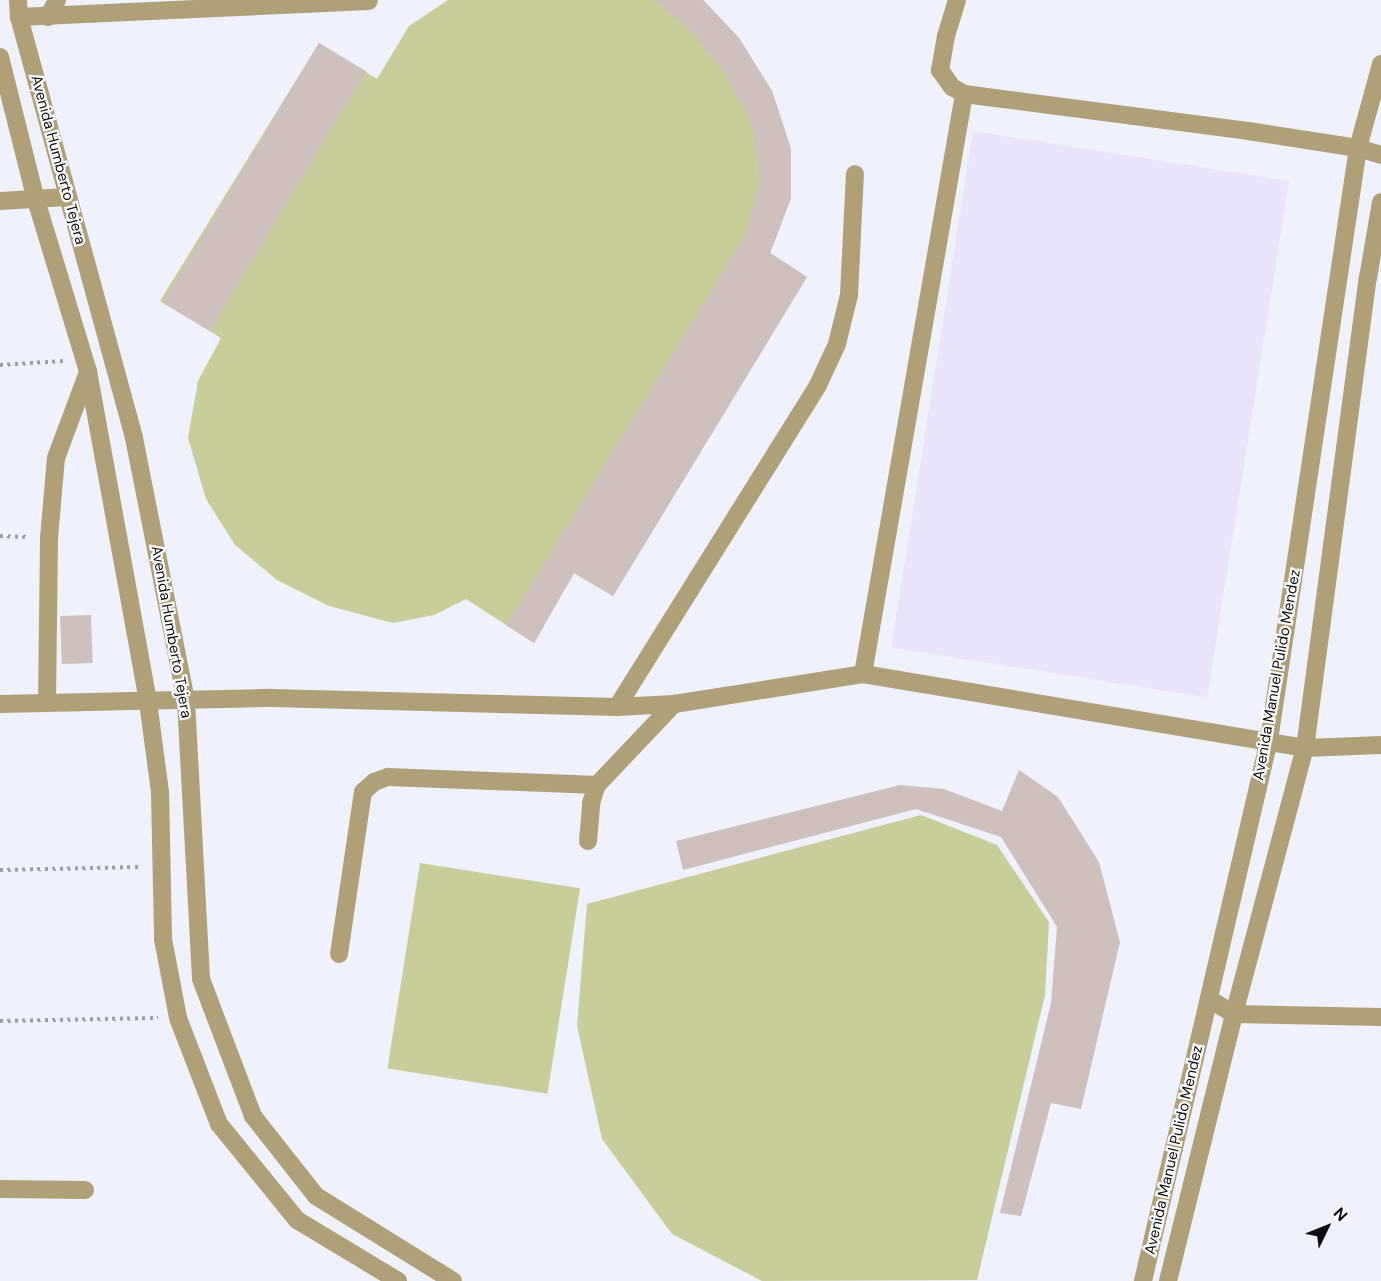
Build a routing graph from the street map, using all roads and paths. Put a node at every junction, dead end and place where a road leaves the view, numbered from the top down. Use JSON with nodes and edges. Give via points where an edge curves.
{"nodes":[{"id":1,"x":57,"y":0,"type":"edge"},
{"id":2,"x":957,"y":0,"type":"edge"},
{"id":3,"x":369,"y":1,"type":"edge"},
{"id":4,"x":18,"y":9,"type":"edge"},
{"id":5,"x":48,"y":17,"type":"junction"},
{"id":6,"x":0,"y":57,"type":"edge"},
{"id":7,"x":1381,"y":64,"type":"edge"},
{"id":8,"x":964,"y":94,"type":"junction"},
{"id":9,"x":1358,"y":148,"type":"junction"},
{"id":10,"x":1381,"y":155,"type":"edge"},
{"id":11,"x":855,"y":174,"type":"dead end"},
{"id":12,"x":67,"y":197,"type":"junction"},
{"id":13,"x":36,"y":200,"type":"junction"},
{"id":14,"x":0,"y":201,"type":"edge"},
{"id":15,"x":1381,"y":202,"type":"edge"},
{"id":16,"x":1339,"y":275,"type":"junction"},
{"id":17,"x":1374,"y":277,"type":"edge"},
{"id":18,"x":0,"y":365,"type":"edge"},
{"id":19,"x":86,"y":365,"type":"junction"},
{"id":20,"x":864,"y":674,"type":"junction"},
{"id":21,"x":186,"y":701,"type":"junction"},
{"id":22,"x":148,"y":702,"type":"junction"},
{"id":23,"x":47,"y":703,"type":"junction"},
{"id":24,"x":0,"y":704,"type":"edge"},
{"id":25,"x":675,"y":704,"type":"junction"},
{"id":26,"x":617,"y":707,"type":"junction"},
{"id":27,"x":1269,"y":740,"type":"junction"},
{"id":28,"x":1381,"y":745,"type":"edge"},
{"id":29,"x":1305,"y":748,"type":"junction"},
{"id":30,"x":597,"y":785,"type":"junction"},
{"id":31,"x":588,"y":841,"type":"dead end"},
{"id":32,"x":160,"y":867,"type":"junction"},
{"id":33,"x":0,"y":870,"type":"edge"},
{"id":34,"x":339,"y":954,"type":"dead end"},
{"id":35,"x":1209,"y":999,"type":"junction"},
{"id":36,"x":1234,"y":1014,"type":"junction"},
{"id":37,"x":1381,"y":1017,"type":"edge"},
{"id":38,"x":178,"y":1018,"type":"junction"},
{"id":39,"x":0,"y":1021,"type":"edge"},
{"id":40,"x":0,"y":1189,"type":"edge"},
{"id":41,"x":85,"y":1190,"type":"dead end"},
{"id":42,"x":398,"y":1281,"type":"edge"},
{"id":43,"x":453,"y":1281,"type":"edge"},
{"id":44,"x":1143,"y":1281,"type":"edge"},
{"id":45,"x":1167,"y":1281,"type":"edge"}],
"edges":[{"from":1,"to":5,"type":"street"},
{"from":2,"to":8,"type":"street","via":[[940,70],[952,87]]},
{"from":3,"to":5,"type":"street"},
{"from":4,"to":5,"type":"street"},
{"from":4,"to":12,"type":"street","name":"Avenida Humberto Tejera"},
{"from":6,"to":13,"type":"street","name":"Avenida Humberto Tejera"},
{"from":7,"to":9,"type":"street","name":"Avenida Manuel Pulido Mendez"},
{"from":8,"to":9,"type":"street"},
{"from":8,"to":20,"type":"street"},
{"from":9,"to":10,"type":"street"},
{"from":9,"to":16,"type":"street","name":"Avenida Manuel Pulido Mendez"},
{"from":11,"to":26,"type":"street","via":[[849,295],[832,354],[818,385]]},
{"from":12,"to":13,"type":"street"},
{"from":12,"to":21,"type":"street","name":"Avenida Humberto Tejera","via":[[134,438]]},
{"from":13,"to":14,"type":"street"},
{"from":13,"to":19,"type":"street","name":"Avenida Humberto Tejera"},
{"from":15,"to":17,"type":"street"},
{"from":16,"to":17,"type":"street"},
{"from":16,"to":27,"type":"street","name":"Avenida Manuel Pulido Mendez"},
{"from":17,"to":29,"type":"street"},
{"from":18,"to":19,"type":"path"},
{"from":19,"to":22,"type":"street","name":"Avenida Humberto Tejera"},
{"from":19,"to":23,"type":"street","via":[[56,459],[50,538]]},
{"from":20,"to":25,"type":"street"},
{"from":20,"to":27,"type":"street"},
{"from":21,"to":22,"type":"street"},
{"from":21,"to":26,"type":"street","via":[[272,698]]},
{"from":21,"to":43,"type":"street","name":"Avenida Humberto Tejera","via":[[201,979],[253,1116],[316,1196]]},
{"from":22,"to":23,"type":"street"},
{"from":22,"to":32,"type":"street","name":"Avenida Humberto Tejera","via":[[160,792]]},
{"from":23,"to":24,"type":"street"},
{"from":25,"to":26,"type":"street"},
{"from":25,"to":30,"type":"street"},
{"from":27,"to":29,"type":"street"},
{"from":27,"to":35,"type":"street","name":"Avenida Manuel Pulido Mendez"},
{"from":28,"to":29,"type":"street"},
{"from":29,"to":36,"type":"street"},
{"from":30,"to":31,"type":"street","via":[[591,803]]},
{"from":30,"to":34,"type":"street","via":[[387,777],[374,782],[363,792]]},
{"from":32,"to":33,"type":"path"},
{"from":32,"to":38,"type":"street","name":"Avenida Humberto Tejera","via":[[163,939]]},
{"from":35,"to":36,"type":"street"},
{"from":35,"to":44,"type":"street","name":"Avenida Manuel Pulido Mendez"},
{"from":36,"to":37,"type":"street"},
{"from":36,"to":45,"type":"street"},
{"from":38,"to":39,"type":"path"},
{"from":38,"to":42,"type":"street","name":"Avenida Humberto Tejera","via":[[219,1124],[297,1220]]},
{"from":40,"to":41,"type":"street"}]}
